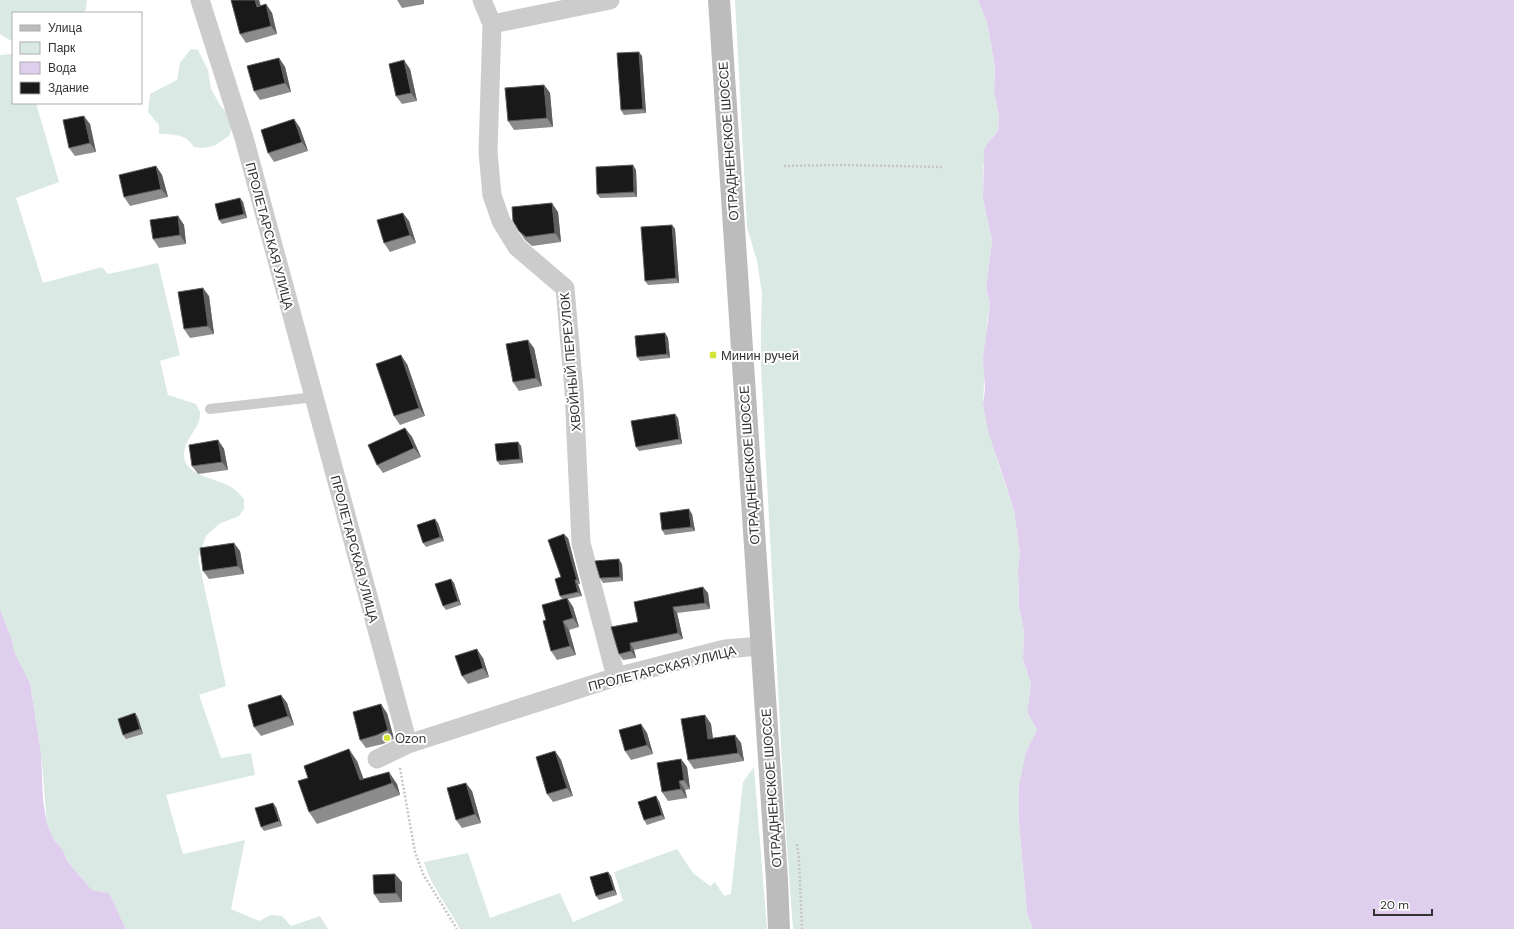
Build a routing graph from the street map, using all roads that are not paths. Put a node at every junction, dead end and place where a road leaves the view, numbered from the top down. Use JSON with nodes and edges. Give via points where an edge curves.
{"nodes":[{"id":1,"x":200,"y":0,"type":"edge"},
{"id":2,"x":482,"y":0,"type":"edge"},
{"id":3,"x":610,"y":0,"type":"edge"},
{"id":4,"x":719,"y":0,"type":"edge"},
{"id":5,"x":492,"y":24,"type":"junction"},
{"id":6,"x":314,"y":397,"type":"junction"},
{"id":7,"x":210,"y":409,"type":"dead end"},
{"id":8,"x":761,"y":646,"type":"junction"},
{"id":9,"x":616,"y":677,"type":"junction"},
{"id":10,"x":402,"y":747,"type":"junction"},
{"id":11,"x":377,"y":759,"type":"dead end"},
{"id":12,"x":779,"y":929,"type":"edge"}],
"edges":[{"from":1,"to":6,"type":"street","name":"ПРОЛЕТАРСКАЯ УЛИЦА","via":[[244,138]]},
{"from":2,"to":5,"type":"street","name":"ХВОЙНЫЙ ПЕРЕУЛОК"},
{"from":3,"to":5,"type":"street"},
{"from":4,"to":8,"type":"main road","name":"ОТРАДНЕНСКОЕ ШОССЕ"},
{"from":5,"to":9,"type":"street","name":"ХВОЙНЫЙ ПЕРЕУЛОК","via":[[488,152],[492,195],[501,221],[517,247],[565,288],[574,391],[582,543]]},
{"from":6,"to":7,"type":"lane"},
{"from":6,"to":10,"type":"street","name":"ПРОЛЕТАРСКАЯ УЛИЦА"},
{"from":8,"to":9,"type":"street","name":"ПРОЛЕТАРСКАЯ УЛИЦА","via":[[725,650]]},
{"from":8,"to":12,"type":"main road","name":"ОТРАДНЕНСКОЕ ШОССЕ"},
{"from":9,"to":10,"type":"street","name":"ПРОЛЕТАРСКАЯ УЛИЦА"},
{"from":10,"to":11,"type":"street"}]}
